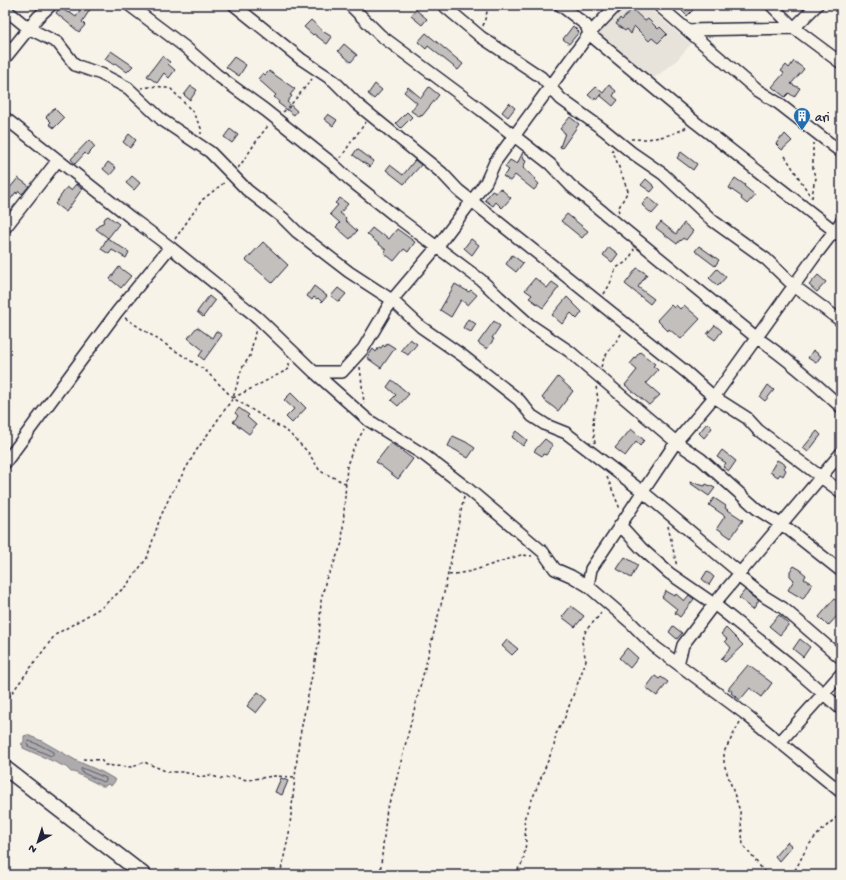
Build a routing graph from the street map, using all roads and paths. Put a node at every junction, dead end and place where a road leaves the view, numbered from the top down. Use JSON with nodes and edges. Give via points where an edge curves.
{"nodes":[{"id":1,"x":51,"y":5,"type":"edge"},
{"id":2,"x":128,"y":5,"type":"edge"},
{"id":3,"x":234,"y":5,"type":"edge"},
{"id":4,"x":350,"y":5,"type":"edge"},
{"id":5,"x":443,"y":5,"type":"edge"},
{"id":6,"x":489,"y":5,"type":"edge"},
{"id":7,"x":560,"y":5,"type":"edge"},
{"id":8,"x":617,"y":5,"type":"edge"},
{"id":9,"x":658,"y":5,"type":"edge"},
{"id":10,"x":771,"y":5,"type":"edge"},
{"id":11,"x":5,"y":10,"type":"edge"},
{"id":12,"x":28,"y":28,"type":"junction"},
{"id":13,"x":794,"y":28,"type":"junction"},
{"id":14,"x":687,"y":30,"type":"junction"},
{"id":15,"x":589,"y":34,"type":"junction"},
{"id":16,"x":481,"y":37,"type":"junction"},
{"id":17,"x":5,"y":58,"type":"edge"},
{"id":18,"x":841,"y":63,"type":"edge"},
{"id":19,"x":318,"y":71,"type":"junction"},
{"id":20,"x":551,"y":86,"type":"junction"},
{"id":21,"x":128,"y":88,"type":"junction"},
{"id":22,"x":370,"y":116,"type":"junction"},
{"id":23,"x":5,"y":118,"type":"edge"},
{"id":24,"x":276,"y":118,"type":"junction"},
{"id":25,"x":695,"y":122,"type":"junction"},
{"id":26,"x":815,"y":132,"type":"junction"},
{"id":27,"x":514,"y":136,"type":"junction"},
{"id":28,"x":613,"y":137,"type":"junction"},
{"id":29,"x":201,"y":146,"type":"junction"},
{"id":30,"x":841,"y":152,"type":"edge"},
{"id":31,"x":785,"y":156,"type":"dead end"},
{"id":32,"x":58,"y":160,"type":"junction"},
{"id":33,"x":333,"y":164,"type":"junction"},
{"id":34,"x":233,"y":175,"type":"junction"},
{"id":35,"x":471,"y":200,"type":"junction"},
{"id":36,"x":7,"y":222,"type":"edge"},
{"id":37,"x":839,"y":230,"type":"edge"},
{"id":38,"x":170,"y":247,"type":"junction"},
{"id":39,"x":437,"y":247,"type":"junction"},
{"id":40,"x":794,"y":286,"type":"junction"},
{"id":41,"x":392,"y":300,"type":"junction"},
{"id":42,"x":117,"y":312,"type":"junction"},
{"id":43,"x":258,"y":318,"type":"junction"},
{"id":44,"x":841,"y":321,"type":"edge"},
{"id":45,"x":628,"y":325,"type":"junction"},
{"id":46,"x":757,"y":338,"type":"junction"},
{"id":47,"x":289,"y":348,"type":"junction"},
{"id":48,"x":360,"y":366,"type":"dead end"},
{"id":49,"x":314,"y":372,"type":"junction"},
{"id":50,"x":598,"y":376,"type":"junction"},
{"id":51,"x":714,"y":397,"type":"junction"},
{"id":52,"x":233,"y":398,"type":"junction"},
{"id":53,"x":841,"y":407,"type":"edge"},
{"id":54,"x":368,"y":420,"type":"junction"},
{"id":55,"x":676,"y":442,"type":"junction"},
{"id":56,"x":841,"y":453,"type":"edge"},
{"id":57,"x":601,"y":460,"type":"junction"},
{"id":58,"x":5,"y":463,"type":"edge"},
{"id":59,"x":821,"y":476,"type":"junction"},
{"id":60,"x":347,"y":484,"type":"junction"},
{"id":61,"x":466,"y":488,"type":"junction"},
{"id":62,"x":643,"y":492,"type":"junction"},
{"id":63,"x":841,"y":492,"type":"edge"},
{"id":64,"x":664,"y":510,"type":"junction"},
{"id":65,"x":620,"y":524,"type":"junction"},
{"id":66,"x":781,"y":525,"type":"junction"},
{"id":67,"x":546,"y":556,"type":"junction"},
{"id":68,"x":841,"y":571,"type":"edge"},
{"id":69,"x":739,"y":574,"type":"junction"},
{"id":70,"x":448,"y":575,"type":"junction"},
{"id":71,"x":679,"y":579,"type":"junction"},
{"id":72,"x":588,"y":586,"type":"junction"},
{"id":73,"x":602,"y":599,"type":"junction"},
{"id":74,"x":714,"y":604,"type":"junction"},
{"id":75,"x":841,"y":658,"type":"edge"},
{"id":76,"x":678,"y":664,"type":"junction"},
{"id":77,"x":841,"y":674,"type":"edge"},
{"id":78,"x":824,"y":694,"type":"junction"},
{"id":79,"x":5,"y":702,"type":"edge"},
{"id":80,"x":841,"y":709,"type":"edge"},
{"id":81,"x":744,"y":713,"type":"junction"},
{"id":82,"x":780,"y":742,"type":"junction"},
{"id":83,"x":83,"y":759,"type":"dead end"},
{"id":84,"x":5,"y":768,"type":"edge"},
{"id":85,"x":295,"y":777,"type":"junction"},
{"id":86,"x":841,"y":792,"type":"edge"},
{"id":87,"x":841,"y":814,"type":"edge"},
{"id":88,"x":380,"y":874,"type":"dead end"},
{"id":89,"x":144,"y":875,"type":"edge"},
{"id":90,"x":280,"y":875,"type":"edge"},
{"id":91,"x":514,"y":875,"type":"edge"},
{"id":92,"x":767,"y":875,"type":"edge"},
{"id":93,"x":791,"y":875,"type":"edge"}],
"edges":[{"from":1,"to":12,"type":"street"},
{"from":2,"to":24,"type":"street"},
{"from":3,"to":19,"type":"street"},
{"from":4,"to":27,"type":"street","via":[[380,35]]},
{"from":5,"to":16,"type":"street"},
{"from":6,"to":16,"type":"path"},
{"from":7,"to":15,"type":"street","via":[[586,25]]},
{"from":8,"to":15,"type":"street"},
{"from":9,"to":14,"type":"street"},
{"from":10,"to":13,"type":"street"},
{"from":11,"to":12,"type":"street"},
{"from":12,"to":17,"type":"street"},
{"from":12,"to":21,"type":"street","via":[[58,43],[74,65],[101,74]]},
{"from":13,"to":14,"type":"street"},
{"from":13,"to":18,"type":"street"},
{"from":14,"to":26,"type":"street","via":[[757,90],[778,102]]},
{"from":15,"to":20,"type":"street"},
{"from":15,"to":25,"type":"street"},
{"from":16,"to":20,"type":"street"},
{"from":19,"to":22,"type":"street","via":[[334,81]]},
{"from":19,"to":24,"type":"path","via":[[288,108]]},
{"from":20,"to":27,"type":"street"},
{"from":20,"to":28,"type":"street","via":[[561,99]]},
{"from":21,"to":29,"type":"street","via":[[162,120]]},
{"from":21,"to":29,"type":"path","via":[[157,86],[171,89],[192,111],[201,128]]},
{"from":22,"to":33,"type":"path","via":[[343,155]]},
{"from":22,"to":35,"type":"street","via":[[436,168]]},
{"from":23,"to":32,"type":"street"},
{"from":24,"to":33,"type":"street"},
{"from":24,"to":34,"type":"path","via":[[262,133]]},
{"from":25,"to":28,"type":"path","via":[[658,138]]},
{"from":25,"to":37,"type":"street"},
{"from":26,"to":30,"type":"street"},
{"from":26,"to":31,"type":"path","via":[[812,158],[816,179],[812,198]]},
{"from":27,"to":35,"type":"street","via":[[495,162],[486,182]]},
{"from":27,"to":46,"type":"street","via":[[550,164],[571,186]]},
{"from":28,"to":40,"type":"street","via":[[663,174],[713,221],[766,259]]},
{"from":29,"to":34,"type":"street"},
{"from":32,"to":36,"type":"street"},
{"from":32,"to":38,"type":"street"},
{"from":33,"to":39,"type":"street"},
{"from":34,"to":38,"type":"path","via":[[202,200]]},
{"from":34,"to":41,"type":"street","via":[[247,190],[349,272]]},
{"from":35,"to":39,"type":"street"},
{"from":35,"to":45,"type":"street"},
{"from":37,"to":40,"type":"street"},
{"from":38,"to":42,"type":"street"},
{"from":38,"to":43,"type":"street"},
{"from":39,"to":41,"type":"street"},
{"from":39,"to":50,"type":"street","via":[[481,280],[529,324],[569,351]]},
{"from":40,"to":44,"type":"street"},
{"from":40,"to":46,"type":"street"},
{"from":41,"to":49,"type":"street","via":[[363,348],[342,372]]},
{"from":41,"to":57,"type":"street","via":[[421,327],[519,400],[532,416],[566,433]]},
{"from":42,"to":52,"type":"path","via":[[204,370]]},
{"from":42,"to":58,"type":"street"},
{"from":43,"to":47,"type":"street"},
{"from":43,"to":52,"type":"path","via":[[250,356],[242,368]]},
{"from":45,"to":50,"type":"path","via":[[604,358]]},
{"from":45,"to":51,"type":"street"},
{"from":46,"to":51,"type":"street"},
{"from":46,"to":53,"type":"street","via":[[777,351]]},
{"from":47,"to":49,"type":"street"},
{"from":47,"to":52,"type":"path","via":[[289,369]]},
{"from":48,"to":54,"type":"path","via":[[363,400]]},
{"from":49,"to":54,"type":"street"},
{"from":50,"to":55,"type":"street"},
{"from":50,"to":57,"type":"path","via":[[598,400],[593,420],[594,438]]},
{"from":51,"to":55,"type":"street"},
{"from":51,"to":59,"type":"street","via":[[747,418],[758,430]]},
{"from":52,"to":60,"type":"path","via":[[288,432],[308,452],[320,471]]},
{"from":52,"to":79,"type":"path","via":[[170,496],[147,558],[126,586],[102,607],[56,635]]},
{"from":54,"to":60,"type":"path","via":[[347,465]]},
{"from":54,"to":61,"type":"street","via":[[424,455]]},
{"from":55,"to":62,"type":"street"},
{"from":55,"to":66,"type":"street","via":[[701,459],[757,509]]},
{"from":56,"to":59,"type":"street"},
{"from":57,"to":62,"type":"street"},
{"from":57,"to":65,"type":"path","via":[[621,511]]},
{"from":59,"to":63,"type":"street"},
{"from":59,"to":66,"type":"street"},
{"from":60,"to":85,"type":"path","via":[[342,543],[326,579],[321,601],[319,642],[299,740]]},
{"from":61,"to":67,"type":"street"},
{"from":61,"to":70,"type":"path"},
{"from":62,"to":64,"type":"street"},
{"from":62,"to":65,"type":"street"},
{"from":64,"to":69,"type":"street"},
{"from":64,"to":71,"type":"path"},
{"from":65,"to":71,"type":"street","via":[[641,548]]},
{"from":65,"to":72,"type":"street","via":[[591,569]]},
{"from":66,"to":68,"type":"street"},
{"from":66,"to":69,"type":"street"},
{"from":67,"to":70,"type":"path","via":[[521,555],[472,571]]},
{"from":67,"to":72,"type":"street","via":[[555,569]]},
{"from":69,"to":74,"type":"street"},
{"from":69,"to":75,"type":"street"},
{"from":70,"to":88,"type":"path","via":[[393,793],[387,808]]},
{"from":71,"to":74,"type":"street"},
{"from":72,"to":73,"type":"street"},
{"from":73,"to":76,"type":"street","via":[[655,647]]},
{"from":73,"to":91,"type":"path","via":[[600,615],[586,630],[582,642],[586,661],[524,820],[526,843],[523,862]]},
{"from":74,"to":76,"type":"street","via":[[684,644]]},
{"from":74,"to":78,"type":"street"},
{"from":76,"to":81,"type":"street"},
{"from":77,"to":78,"type":"street"},
{"from":78,"to":80,"type":"street"},
{"from":78,"to":82,"type":"street"},
{"from":81,"to":82,"type":"street"},
{"from":81,"to":92,"type":"path","via":[[724,752],[724,764],[740,811],[743,845]]},
{"from":82,"to":86,"type":"street"},
{"from":83,"to":85,"type":"path","via":[[100,760],[105,765],[133,767],[144,762],[168,772],[182,772],[200,777],[209,775],[222,779]]},
{"from":84,"to":89,"type":"main road"},
{"from":85,"to":90,"type":"path","via":[[289,834]]},
{"from":87,"to":93,"type":"path","via":[[827,825],[804,852]]}]}
